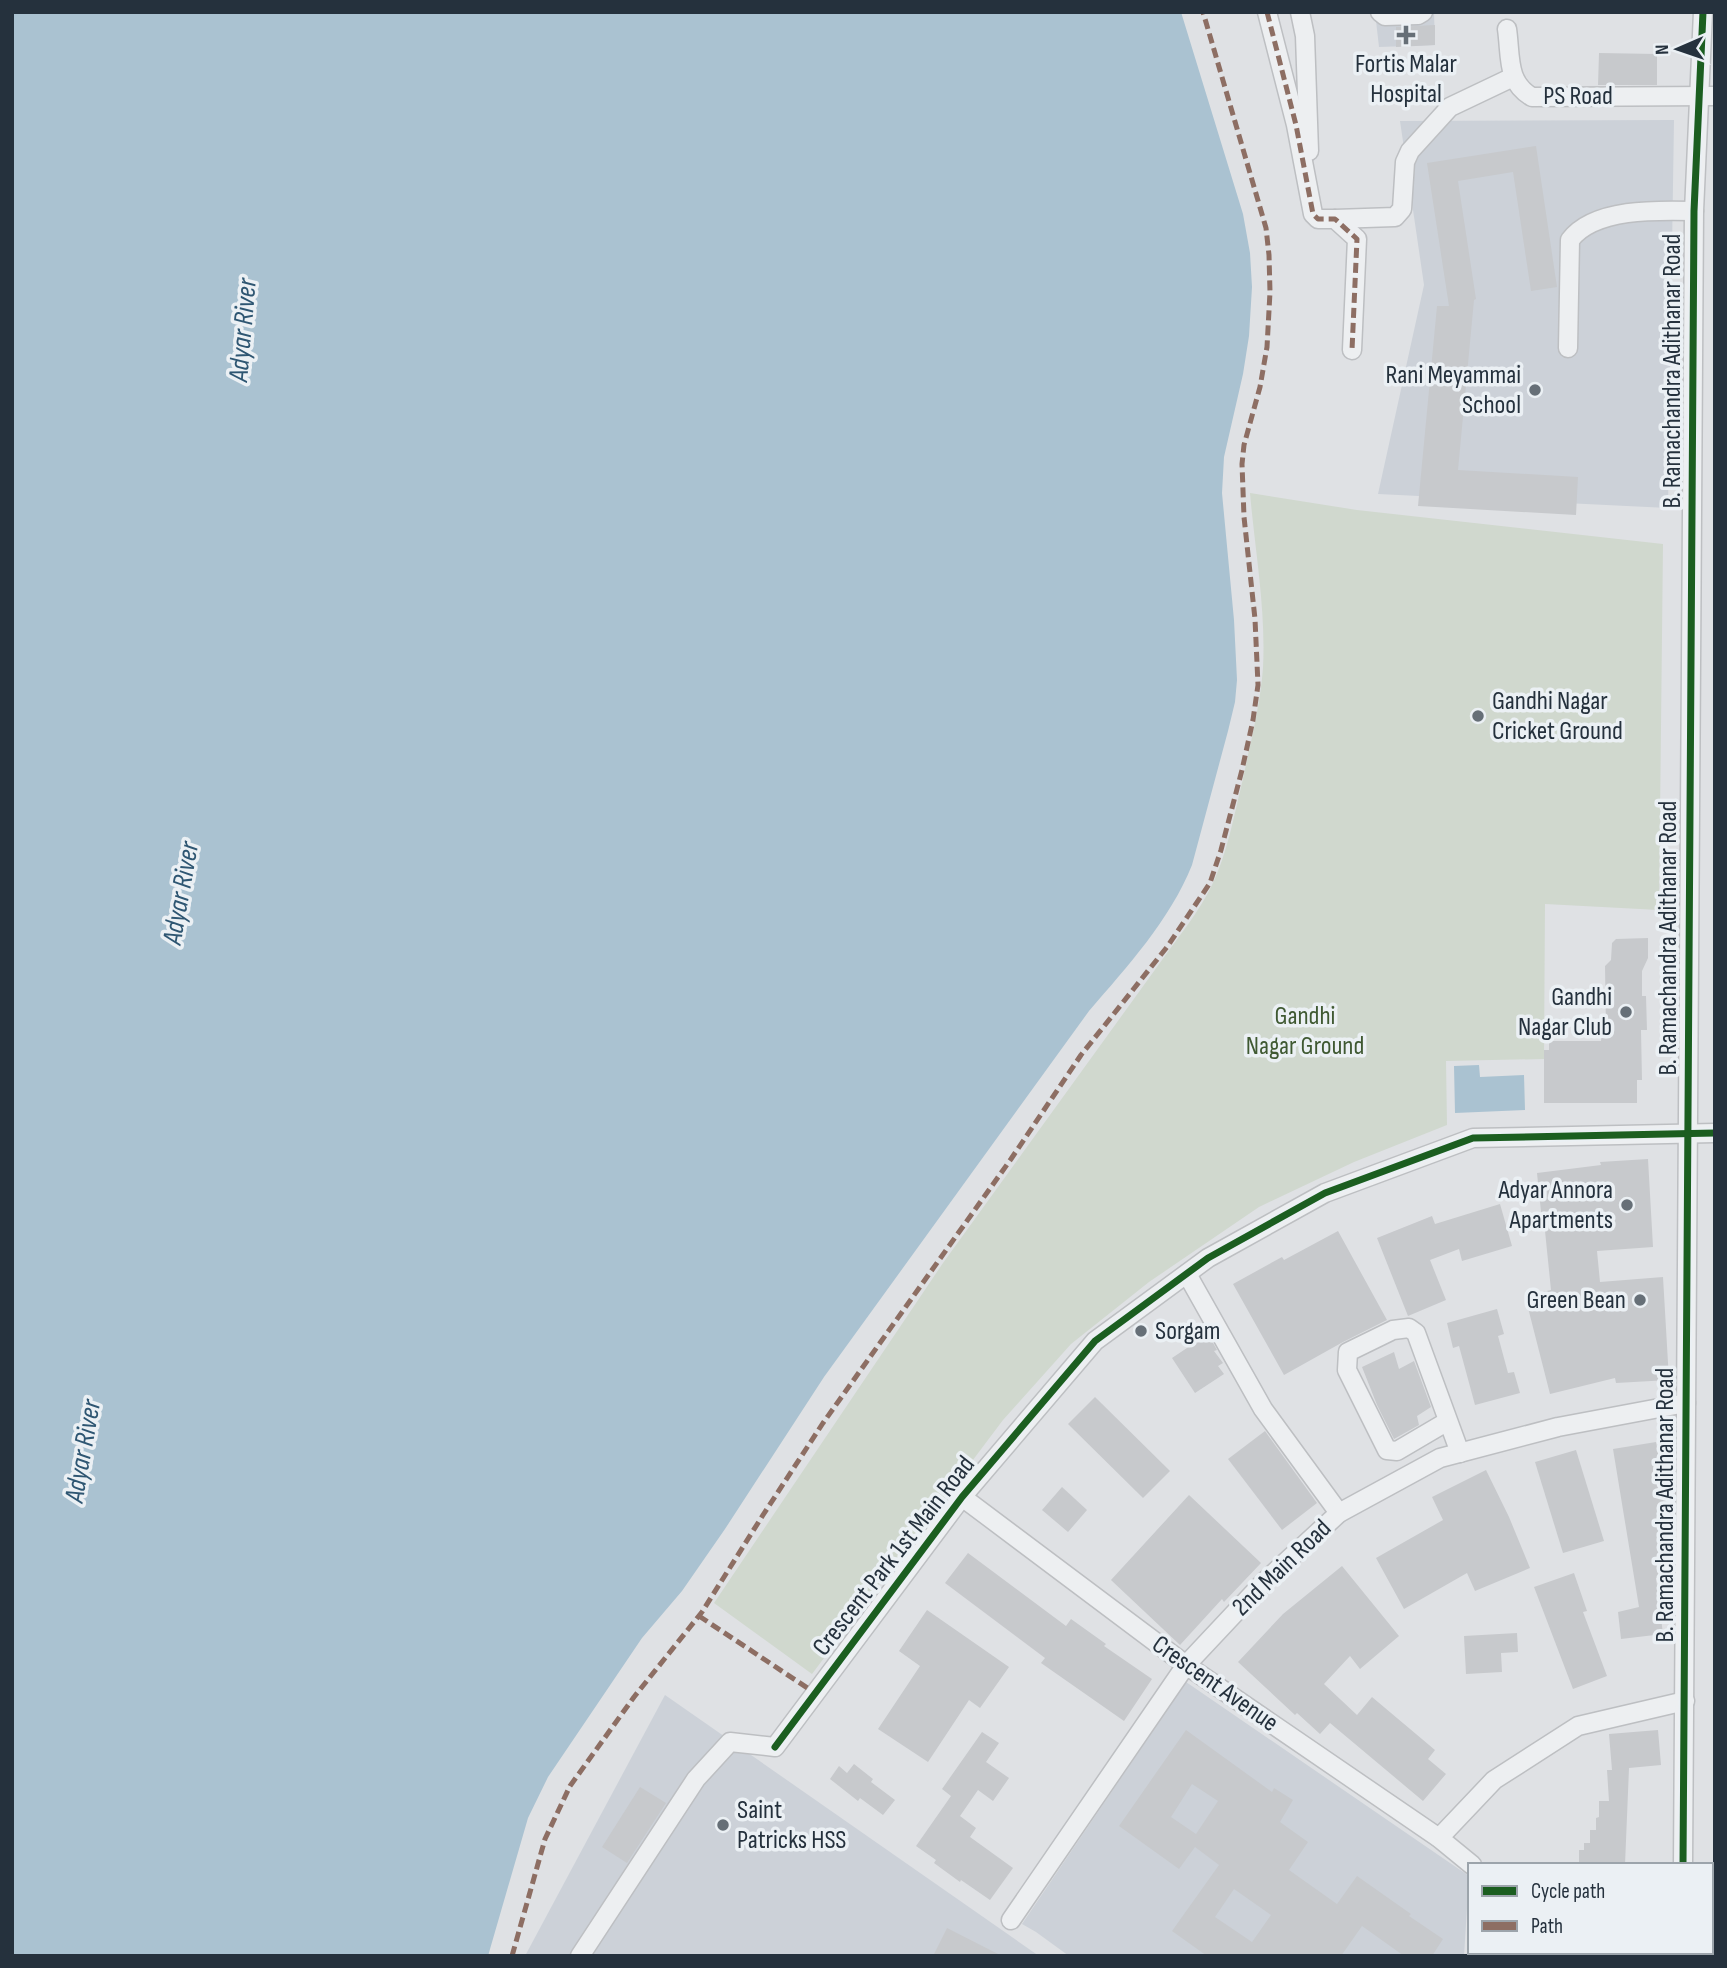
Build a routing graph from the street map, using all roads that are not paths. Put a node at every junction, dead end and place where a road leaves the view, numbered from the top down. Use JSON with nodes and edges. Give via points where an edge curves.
{"nodes":[{"id":1,"x":1267,"y":12,"type":"edge"},
{"id":2,"x":1300,"y":12,"type":"edge"},
{"id":3,"x":1380,"y":12,"type":"edge"},
{"id":4,"x":1423,"y":12,"type":"edge"},
{"id":5,"x":1703,"y":12,"type":"edge"},
{"id":6,"x":1507,"y":29,"type":"dead end"},
{"id":7,"x":1513,"y":76,"type":"junction"},
{"id":8,"x":1708,"y":95,"type":"edge"},
{"id":9,"x":1694,"y":211,"type":"junction"},
{"id":10,"x":1313,"y":214,"type":"junction"},
{"id":11,"x":1335,"y":219,"type":"junction"},
{"id":12,"x":1568,"y":348,"type":"dead end"},
{"id":13,"x":1352,"y":350,"type":"dead end"},
{"id":14,"x":1687,"y":1132,"type":"junction"},
{"id":15,"x":1715,"y":1133,"type":"edge"},
{"id":16,"x":1187,"y":1274,"type":"junction"},
{"id":17,"x":1685,"y":1403,"type":"junction"},
{"id":18,"x":1448,"y":1421,"type":"junction"},
{"id":19,"x":1460,"y":1453,"type":"junction"},
{"id":20,"x":962,"y":1497,"type":"junction"},
{"id":21,"x":1339,"y":1513,"type":"junction"},
{"id":22,"x":1186,"y":1665,"type":"junction"},
{"id":23,"x":1685,"y":1701,"type":"junction"},
{"id":24,"x":1439,"y":1838,"type":"junction"},
{"id":25,"x":1470,"y":1863,"type":"edge"},
{"id":26,"x":1683,"y":1863,"type":"edge"},
{"id":27,"x":1011,"y":1920,"type":"dead end"},
{"id":28,"x":580,"y":1956,"type":"edge"}],
"edges":[{"from":1,"to":10,"type":"street"},
{"from":2,"to":10,"type":"street","via":[[1306,36]]},
{"from":3,"to":4,"type":"street","via":[[1385,16]]},
{"from":5,"to":8,"type":"street","name":"B. Ramachandra Adithanar Road"},
{"from":6,"to":7,"type":"street","name":"PS Road"},
{"from":7,"to":8,"type":"street","name":"PS Road","via":[[1532,97]]},
{"from":7,"to":11,"type":"street","via":[[1450,107],[1410,150],[1399,214]]},
{"from":8,"to":9,"type":"street","name":"B. Ramachandra Adithanar Road"},
{"from":9,"to":12,"type":"street","via":[[1614,215],[1575,233],[1570,240]]},
{"from":9,"to":14,"type":"street","name":"B. Ramachandra Adithanar Road"},
{"from":10,"to":11,"type":"street","via":[[1318,219]]},
{"from":11,"to":13,"type":"street","via":[[1357,239]]},
{"from":14,"to":15,"type":"street","name":"Crescent Park 1st Main Road"},
{"from":14,"to":16,"type":"street","name":"Crescent Park 1st Main Road","via":[[1473,1138],[1325,1193]]},
{"from":14,"to":17,"type":"street","name":"B. Ramachandra Adithanar Road"},
{"from":16,"to":20,"type":"street","name":"Crescent Park 1st Main Road","via":[[1095,1341]]},
{"from":16,"to":21,"type":"street","via":[[1263,1409]]},
{"from":17,"to":19,"type":"street","name":"2nd Main Road","via":[[1558,1427]]},
{"from":17,"to":23,"type":"street","name":"B. Ramachandra Adithanar Road"},
{"from":18,"to":18,"type":"street","via":[[1416,1333],[1409,1328],[1393,1329],[1348,1352],[1347,1370],[1387,1450],[1397,1451]]},
{"from":18,"to":19,"type":"street"},
{"from":19,"to":21,"type":"street","name":"2nd Main Road","via":[[1440,1458]]},
{"from":20,"to":22,"type":"street","name":"Crescent Avenue"},
{"from":20,"to":28,"type":"street","name":"Crescent Park 1st Main Road","via":[[775,1747],[730,1742],[696,1779]]},
{"from":21,"to":22,"type":"street","name":"2nd Main Road"},
{"from":22,"to":24,"type":"street","name":"Crescent Avenue"},
{"from":22,"to":27,"type":"street","name":"2nd Main Road"},
{"from":23,"to":24,"type":"street","via":[[1578,1726],[1494,1780]]},
{"from":23,"to":26,"type":"street","name":"B. Ramachandra Adithanar Road"},
{"from":24,"to":25,"type":"street","name":"Crescent Avenue"}]}
